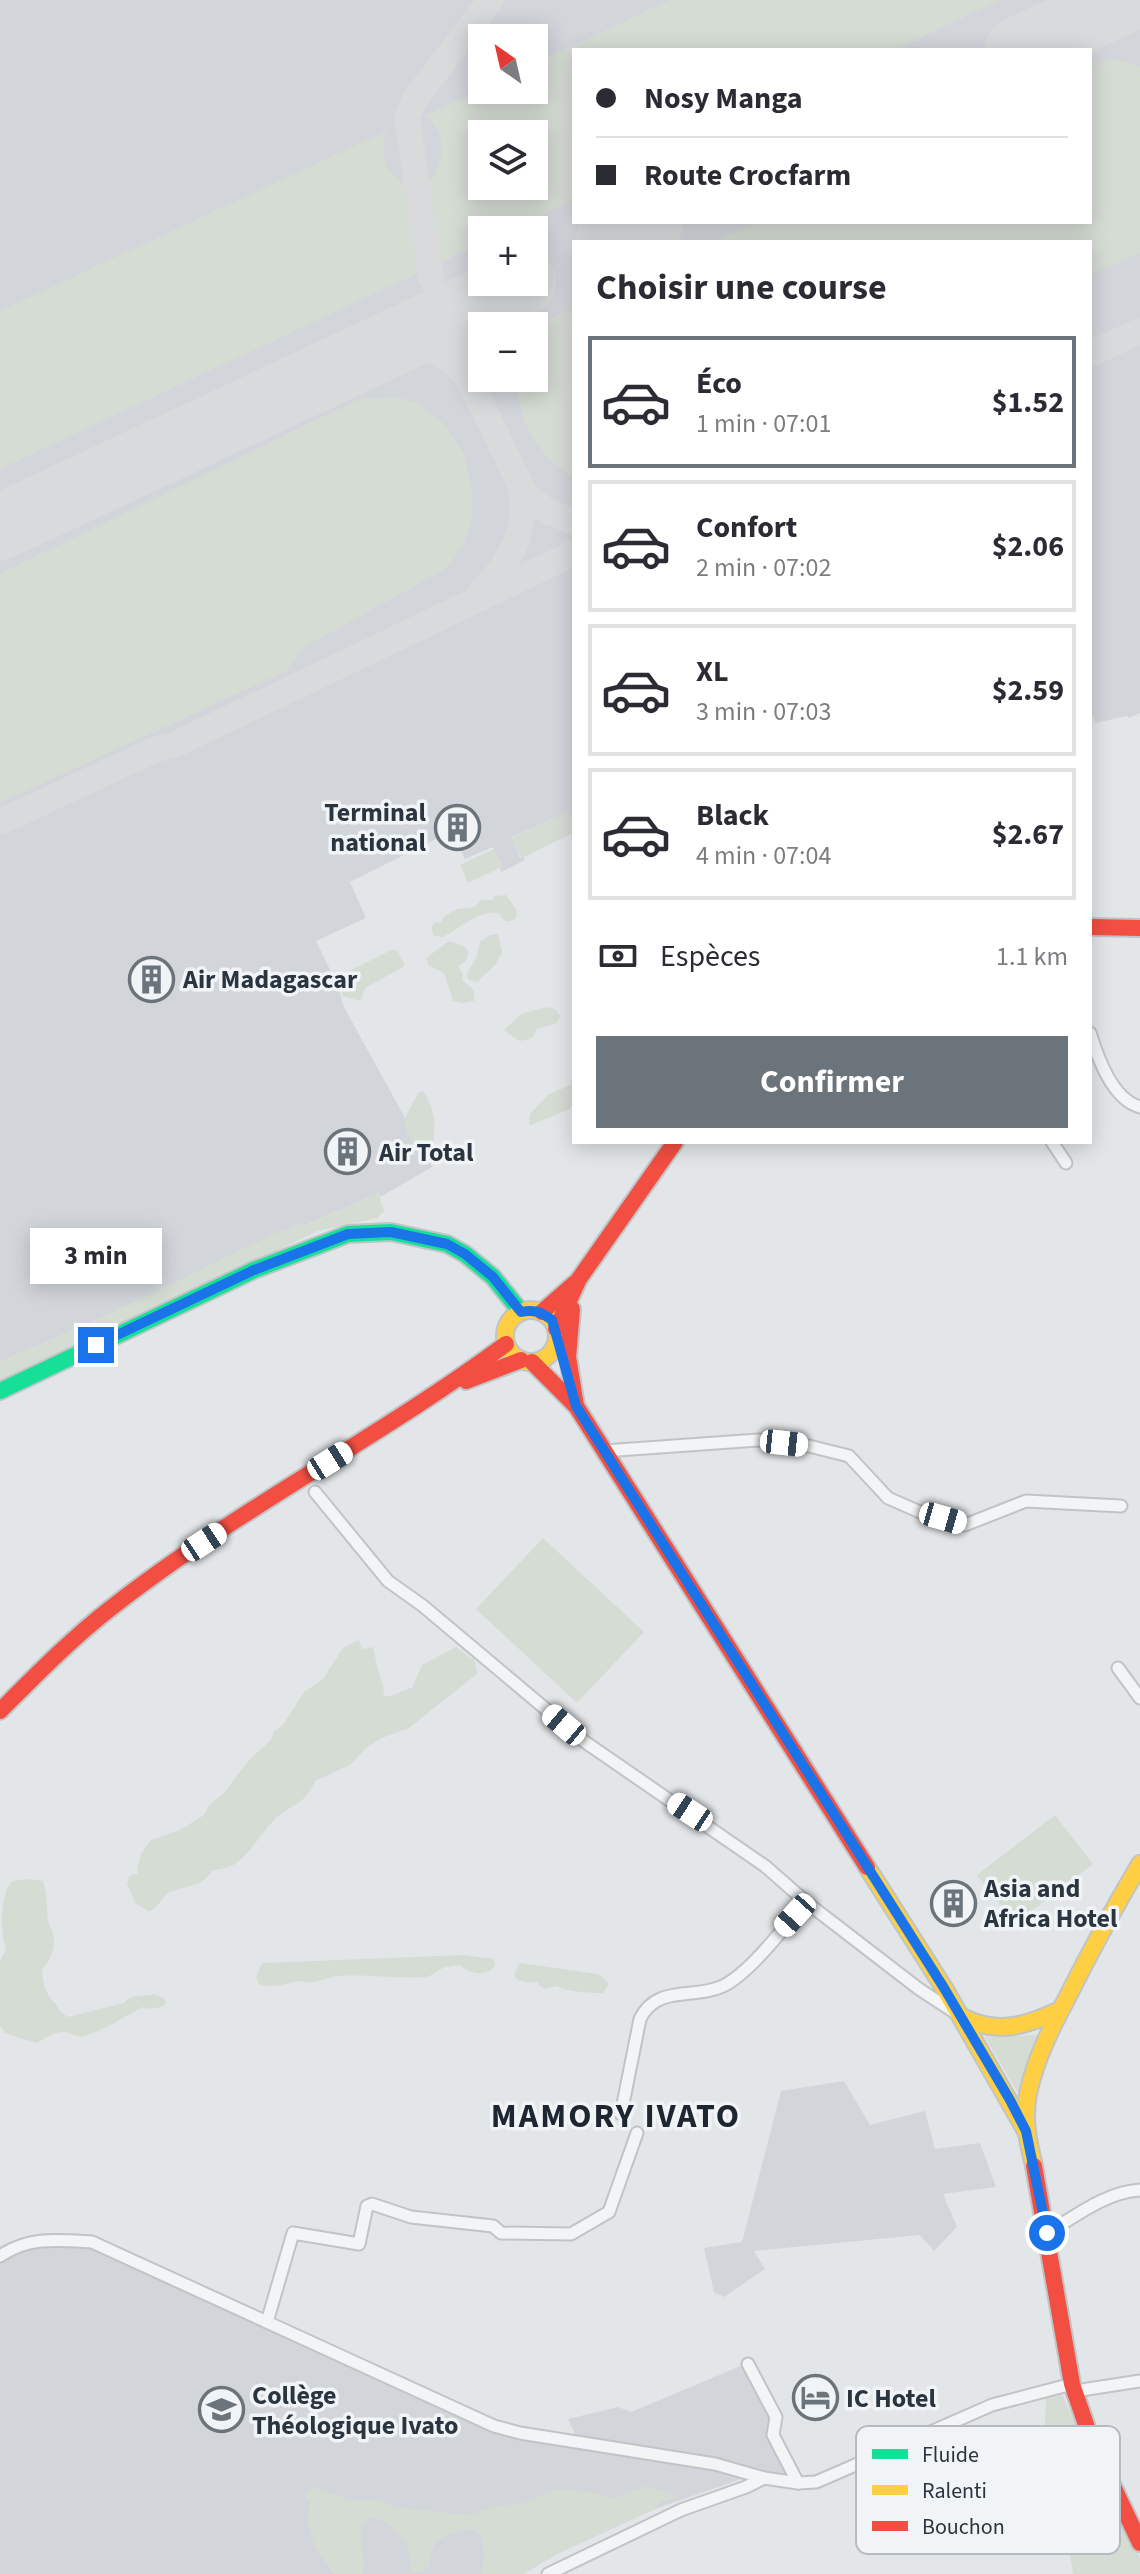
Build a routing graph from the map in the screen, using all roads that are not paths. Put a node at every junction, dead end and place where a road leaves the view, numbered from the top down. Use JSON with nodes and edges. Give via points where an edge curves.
{"nodes":[{"id":1,"x":1092,"y":927,"type":"edge"},
{"id":2,"x":1140,"y":928,"type":"edge"},
{"id":3,"x":1092,"y":1037,"type":"edge"},
{"id":4,"x":1140,"y":1107,"type":"edge"},
{"id":5,"x":674,"y":1144,"type":"edge"},
{"id":6,"x":1053,"y":1144,"type":"edge"},
{"id":7,"x":1066,"y":1163,"type":"dead end"},
{"id":8,"x":579,"y":1280,"type":"junction"},
{"id":9,"x":542,"y":1312,"type":"junction"},
{"id":10,"x":515,"y":1316,"type":"junction"},
{"id":11,"x":556,"y":1335,"type":"junction"},
{"id":12,"x":506,"y":1344,"type":"junction"},
{"id":13,"x":527,"y":1361,"type":"junction"},
{"id":14,"x":450,"y":1387,"type":"junction"},
{"id":15,"x":0,"y":1391,"type":"edge"},
{"id":16,"x":576,"y":1406,"type":"junction"},
{"id":17,"x":604,"y":1451,"type":"junction"},
{"id":18,"x":315,"y":1492,"type":"dead end"},
{"id":19,"x":1121,"y":1506,"type":"dead end"},
{"id":20,"x":1118,"y":1668,"type":"dead end"},
{"id":21,"x":1140,"y":1698,"type":"edge"},
{"id":22,"x":0,"y":1711,"type":"edge"},
{"id":23,"x":1140,"y":1864,"type":"edge"},
{"id":24,"x":806,"y":1902,"type":"junction"},
{"id":25,"x":1060,"y":2010,"type":"junction"},
{"id":26,"x":960,"y":2016,"type":"junction"},
{"id":27,"x":621,"y":2114,"type":"dead end"},
{"id":28,"x":1026,"y":2131,"type":"junction"},
{"id":29,"x":637,"y":2133,"type":"dead end"},
{"id":30,"x":1140,"y":2190,"type":"edge"},
{"id":31,"x":1047,"y":2233,"type":"junction"},
{"id":32,"x":0,"y":2256,"type":"edge"},
{"id":33,"x":267,"y":2322,"type":"junction"},
{"id":34,"x":748,"y":2364,"type":"dead end"},
{"id":35,"x":1140,"y":2381,"type":"edge"},
{"id":36,"x":1074,"y":2388,"type":"junction"},
{"id":37,"x":944,"y":2426,"type":"edge"},
{"id":38,"x":1087,"y":2426,"type":"edge"},
{"id":39,"x":856,"y":2465,"type":"edge"},
{"id":40,"x":764,"y":2478,"type":"junction"},
{"id":41,"x":798,"y":2483,"type":"junction"},
{"id":42,"x":1120,"y":2501,"type":"edge"},
{"id":43,"x":1140,"y":2543,"type":"edge"},
{"id":44,"x":548,"y":2574,"type":"edge"}],
"edges":[{"from":1,"to":2,"type":"main road"},
{"from":3,"to":4,"type":"street","via":[[1116,1089]]},
{"from":5,"to":8,"type":"main road"},
{"from":6,"to":7,"type":"street"},
{"from":8,"to":9,"type":"main road"},
{"from":8,"to":11,"type":"main road"},
{"from":8,"to":16,"type":"main road","via":[[568,1335]]},
{"from":9,"to":10,"type":"main road"},
{"from":9,"to":11,"type":"main road","via":[[552,1320]]},
{"from":10,"to":12,"type":"main road","via":[[505,1332]]},
{"from":10,"to":15,"type":"main road","via":[[493,1277],[447,1244],[391,1232],[348,1234],[254,1270]]},
{"from":11,"to":13,"type":"main road","via":[[552,1351],[543,1359]]},
{"from":11,"to":16,"type":"main road"},
{"from":12,"to":13,"type":"main road"},
{"from":12,"to":14,"type":"main road"},
{"from":13,"to":14,"type":"main road"},
{"from":13,"to":16,"type":"main road"},
{"from":14,"to":22,"type":"main road","via":[[157,1576],[83,1631]]},
{"from":16,"to":17,"type":"main road"},
{"from":17,"to":19,"type":"street","via":[[758,1440],[809,1446],[849,1456],[888,1498],[965,1525],[1026,1501]]},
{"from":17,"to":26,"type":"main road"},
{"from":18,"to":24,"type":"street","via":[[388,1581],[585,1742],[765,1866]]},
{"from":20,"to":21,"type":"street"},
{"from":23,"to":25,"type":"main road"},
{"from":24,"to":26,"type":"street"},
{"from":24,"to":27,"type":"street","via":[[737,1977],[714,1990],[666,1995],[645,2009]]},
{"from":25,"to":26,"type":"main road","via":[[1011,2029],[984,2028]]},
{"from":25,"to":28,"type":"main road","via":[[1028,2093]]},
{"from":26,"to":28,"type":"main road"},
{"from":28,"to":31,"type":"main road"},
{"from":29,"to":33,"type":"street","via":[[609,2212],[571,2234],[501,2233],[493,2226],[411,2217],[372,2204],[367,2206],[359,2244],[293,2233]]},
{"from":30,"to":31,"type":"street","via":[[1103,2200]]},
{"from":31,"to":36,"type":"main road"},
{"from":32,"to":33,"type":"street","via":[[14,2246],[45,2240],[92,2242]]},
{"from":33,"to":40,"type":"street","via":[[494,2426],[715,2464]]},
{"from":34,"to":41,"type":"street","via":[[776,2417],[773,2435]]},
{"from":35,"to":36,"type":"street"},
{"from":36,"to":37,"type":"street","via":[[992,2405]]},
{"from":36,"to":38,"type":"main road"},
{"from":39,"to":41,"type":"street","via":[[816,2482]]},
{"from":40,"to":41,"type":"street"},
{"from":40,"to":44,"type":"street","via":[[681,2510]]},
{"from":42,"to":43,"type":"main road"}]}
